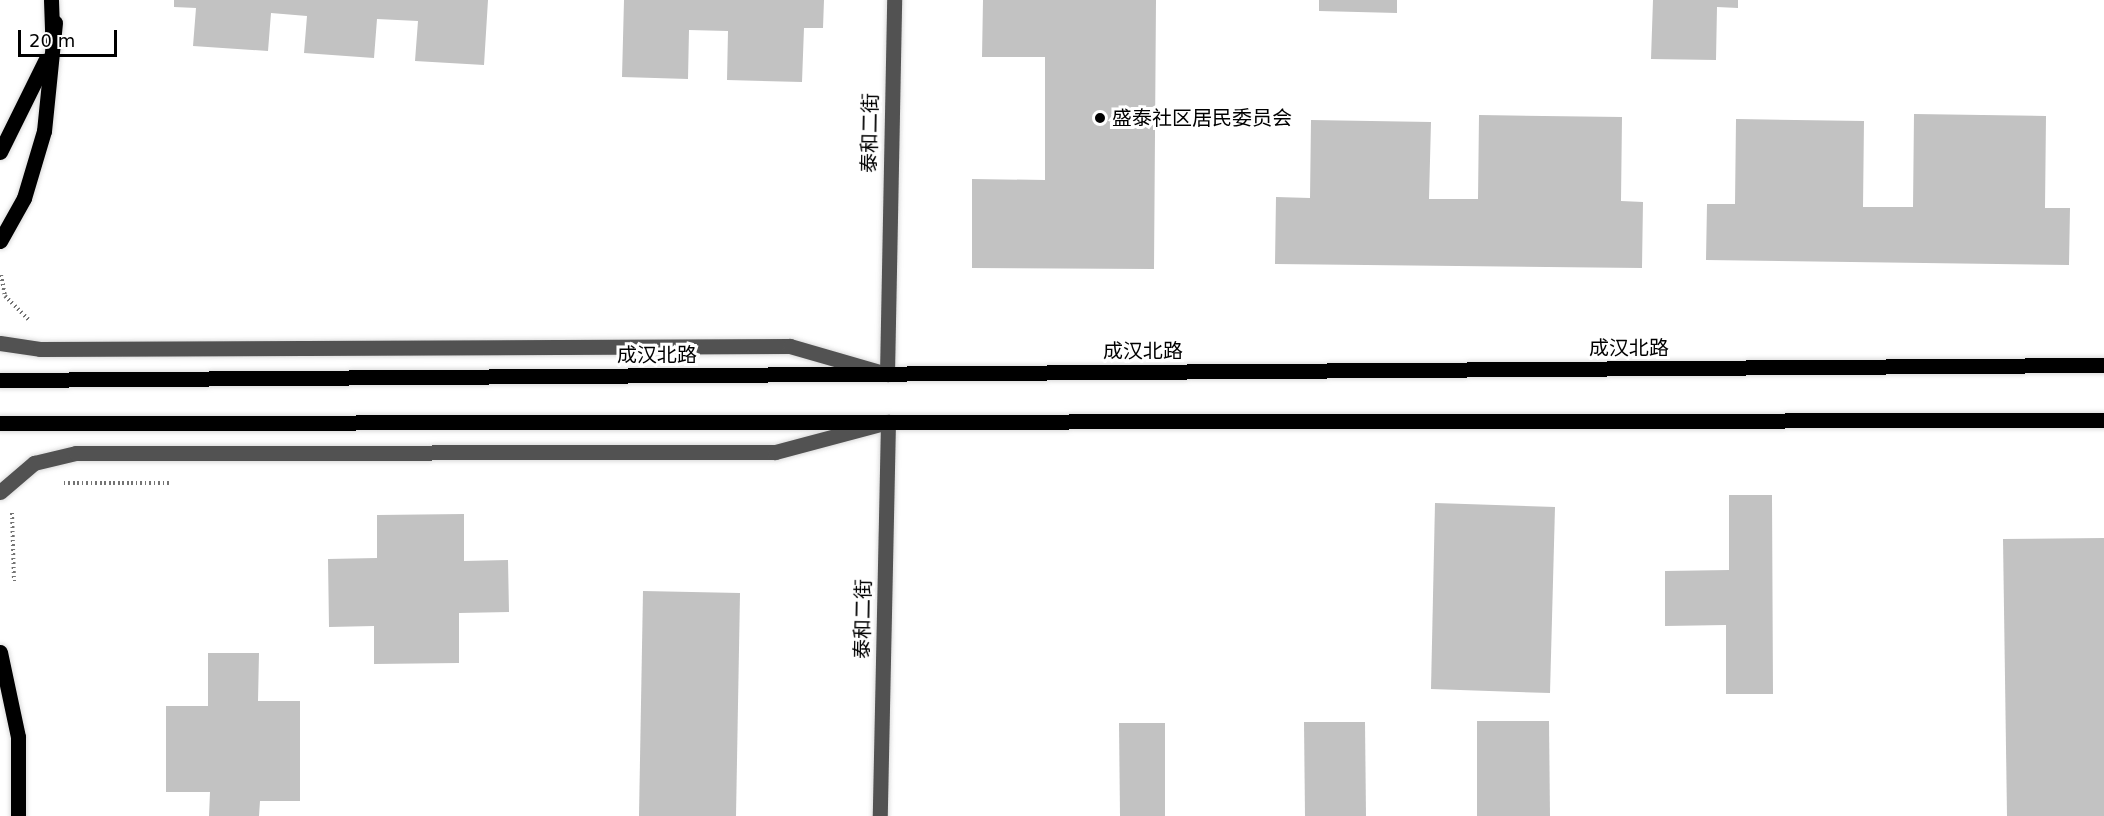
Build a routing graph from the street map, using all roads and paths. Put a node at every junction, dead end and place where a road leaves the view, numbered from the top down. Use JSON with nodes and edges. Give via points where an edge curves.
{"nodes":[{"id":1,"x":51,"y":0,"type":"edge"},
{"id":2,"x":894,"y":0,"type":"edge"},
{"id":3,"x":55,"y":23,"type":"junction"},
{"id":4,"x":0,"y":152,"type":"edge"},
{"id":5,"x":0,"y":241,"type":"edge"},
{"id":6,"x":1,"y":275,"type":"edge"},
{"id":7,"x":34,"y":325,"type":"dead end"},
{"id":8,"x":0,"y":342,"type":"edge"},
{"id":9,"x":2104,"y":365,"type":"edge"},
{"id":10,"x":886,"y":374,"type":"junction"},
{"id":11,"x":0,"y":380,"type":"edge"},
{"id":12,"x":2104,"y":420,"type":"edge"},
{"id":13,"x":888,"y":422,"type":"junction"},
{"id":14,"x":0,"y":423,"type":"edge"},
{"id":15,"x":51,"y":483,"type":"dead end"},
{"id":16,"x":170,"y":483,"type":"dead end"},
{"id":17,"x":0,"y":492,"type":"edge"},
{"id":18,"x":15,"y":505,"type":"dead end"},
{"id":19,"x":14,"y":581,"type":"dead end"},
{"id":20,"x":0,"y":652,"type":"edge"},
{"id":21,"x":18,"y":816,"type":"edge"},
{"id":22,"x":880,"y":816,"type":"edge"}],
"edges":[{"from":1,"to":3,"type":"main road"},
{"from":2,"to":10,"type":"street","name":"泰和二街"},
{"from":3,"to":4,"type":"main road","via":[[40,77]]},
{"from":3,"to":5,"type":"main road","via":[[44,131],[24,198]]},
{"from":6,"to":7,"type":"path","via":[[5,296]]},
{"from":8,"to":10,"type":"street","via":[[39,350],[790,346]]},
{"from":9,"to":10,"type":"main road","name":"成汉北路"},
{"from":10,"to":11,"type":"main road","name":"成汉北路"},
{"from":12,"to":13,"type":"main road"},
{"from":13,"to":14,"type":"main road"},
{"from":13,"to":17,"type":"street","via":[[775,452],[76,453],[34,464]]},
{"from":13,"to":22,"type":"street","name":"泰和二街"},
{"from":15,"to":16,"type":"path"},
{"from":18,"to":19,"type":"path"},
{"from":20,"to":21,"type":"main road","via":[[18,737]]}]}
